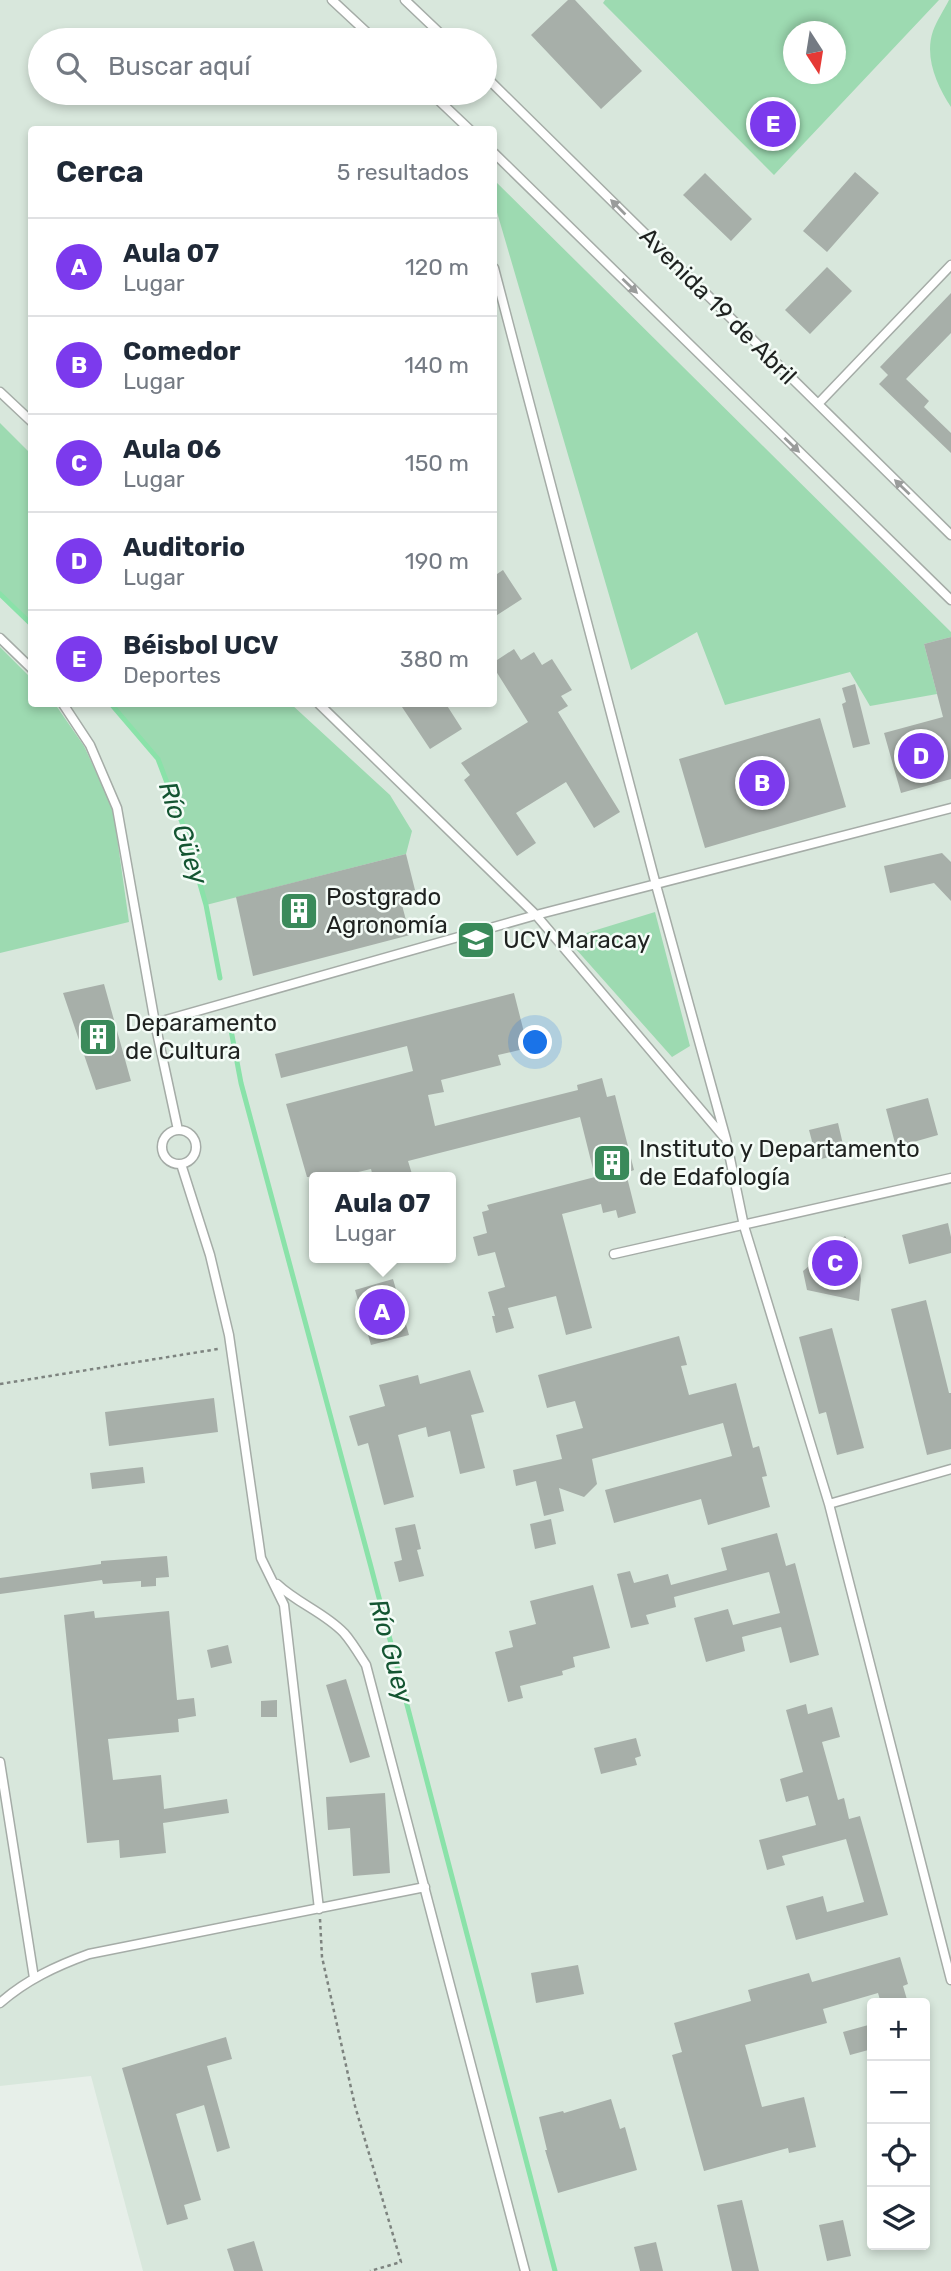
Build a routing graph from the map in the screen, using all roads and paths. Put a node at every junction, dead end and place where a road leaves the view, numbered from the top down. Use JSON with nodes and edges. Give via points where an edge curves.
{"nodes":[{"id":1,"x":332,"y":0,"type":"edge"},
{"id":2,"x":405,"y":0,"type":"edge"},
{"id":3,"x":362,"y":28,"type":"edge"},
{"id":4,"x":434,"y":28,"type":"edge"},
{"id":5,"x":497,"y":88,"type":"edge"},
{"id":6,"x":444,"y":105,"type":"edge"},
{"id":7,"x":453,"y":113,"type":"junction"},
{"id":8,"x":456,"y":126,"type":"edge"},
{"id":9,"x":466,"y":126,"type":"edge"},
{"id":10,"x":497,"y":156,"type":"edge"},
{"id":11,"x":951,"y":265,"type":"edge"},
{"id":12,"x":497,"y":279,"type":"edge"},
{"id":13,"x":0,"y":392,"type":"edge"},
{"id":14,"x":818,"y":404,"type":"junction"},
{"id":15,"x":28,"y":418,"type":"edge"},
{"id":16,"x":951,"y":535,"type":"edge"},
{"id":17,"x":951,"y":600,"type":"edge"},
{"id":18,"x":0,"y":638,"type":"edge"},
{"id":19,"x":28,"y":665,"type":"edge"},
{"id":20,"x":65,"y":707,"type":"edge"},
{"id":21,"x":322,"y":707,"type":"edge"},
{"id":22,"x":951,"y":808,"type":"edge"},
{"id":23,"x":656,"y":885,"type":"junction"},
{"id":24,"x":536,"y":915,"type":"junction"},
{"id":25,"x":155,"y":1023,"type":"junction"},
{"id":26,"x":178,"y":1130,"type":"junction"},
{"id":27,"x":726,"y":1139,"type":"junction"},
{"id":28,"x":181,"y":1164,"type":"junction"},
{"id":29,"x":951,"y":1178,"type":"edge"},
{"id":30,"x":744,"y":1226,"type":"junction"},
{"id":31,"x":614,"y":1254,"type":"dead end"},
{"id":32,"x":231,"y":1347,"type":"junction"},
{"id":33,"x":0,"y":1384,"type":"edge"},
{"id":34,"x":951,"y":1469,"type":"edge"},
{"id":35,"x":829,"y":1504,"type":"junction"},
{"id":36,"x":272,"y":1580,"type":"junction"},
{"id":37,"x":0,"y":1762,"type":"edge"},
{"id":38,"x":425,"y":1887,"type":"junction"},
{"id":39,"x":319,"y":1909,"type":"junction"},
{"id":40,"x":34,"y":1978,"type":"junction"},
{"id":41,"x":951,"y":1980,"type":"edge"},
{"id":42,"x":0,"y":2003,"type":"edge"},
{"id":43,"x":370,"y":2271,"type":"edge"},
{"id":44,"x":525,"y":2271,"type":"edge"}],
"edges":[{"from":1,"to":3,"type":"lane"},
{"from":2,"to":4,"type":"lane"},
{"from":14,"to":5,"type":"lane","name":"Avenida 19 de Abril","one_way":true},
{"from":6,"to":7,"type":"lane"},
{"from":7,"to":8,"type":"lane"},
{"from":7,"to":9,"type":"lane"},
{"from":10,"to":17,"type":"lane","name":"Avenida 19 de Abril","one_way":true},
{"from":11,"to":14,"type":"lane"},
{"from":12,"to":23,"type":"lane"},
{"from":13,"to":15,"type":"lane"},
{"from":16,"to":14,"type":"lane","name":"Avenida 19 de Abril","one_way":true},
{"from":18,"to":19,"type":"lane"},
{"from":20,"to":25,"type":"lane","via":[[90,745],[117,808]]},
{"from":21,"to":24,"type":"lane"},
{"from":22,"to":23,"type":"lane"},
{"from":23,"to":24,"type":"lane"},
{"from":23,"to":27,"type":"lane"},
{"from":24,"to":25,"type":"lane"},
{"from":24,"to":27,"type":"lane"},
{"from":25,"to":26,"type":"lane"},
{"from":26,"to":28,"type":"lane","via":[[190,1134],[196,1145],[193,1158]]},
{"from":26,"to":28,"type":"lane","via":[[166,1136],[162,1149],[168,1160]]},
{"from":27,"to":30,"type":"lane"},
{"from":28,"to":32,"type":"lane","via":[[210,1255]]},
{"from":29,"to":30,"type":"lane"},
{"from":30,"to":31,"type":"lane"},
{"from":30,"to":35,"type":"lane"},
{"from":32,"to":33,"type":"path"},
{"from":32,"to":36,"type":"lane","via":[[261,1558]]},
{"from":34,"to":35,"type":"lane"},
{"from":35,"to":41,"type":"lane"},
{"from":36,"to":38,"type":"lane","via":[[344,1633],[366,1665]]},
{"from":36,"to":39,"type":"lane","via":[[284,1605]]},
{"from":37,"to":40,"type":"lane"},
{"from":38,"to":39,"type":"lane"},
{"from":38,"to":44,"type":"lane"},
{"from":39,"to":40,"type":"lane","via":[[89,1954]]},
{"from":39,"to":43,"type":"path","via":[[322,1957],[355,2106],[401,2262]]},
{"from":40,"to":42,"type":"lane"}]}
